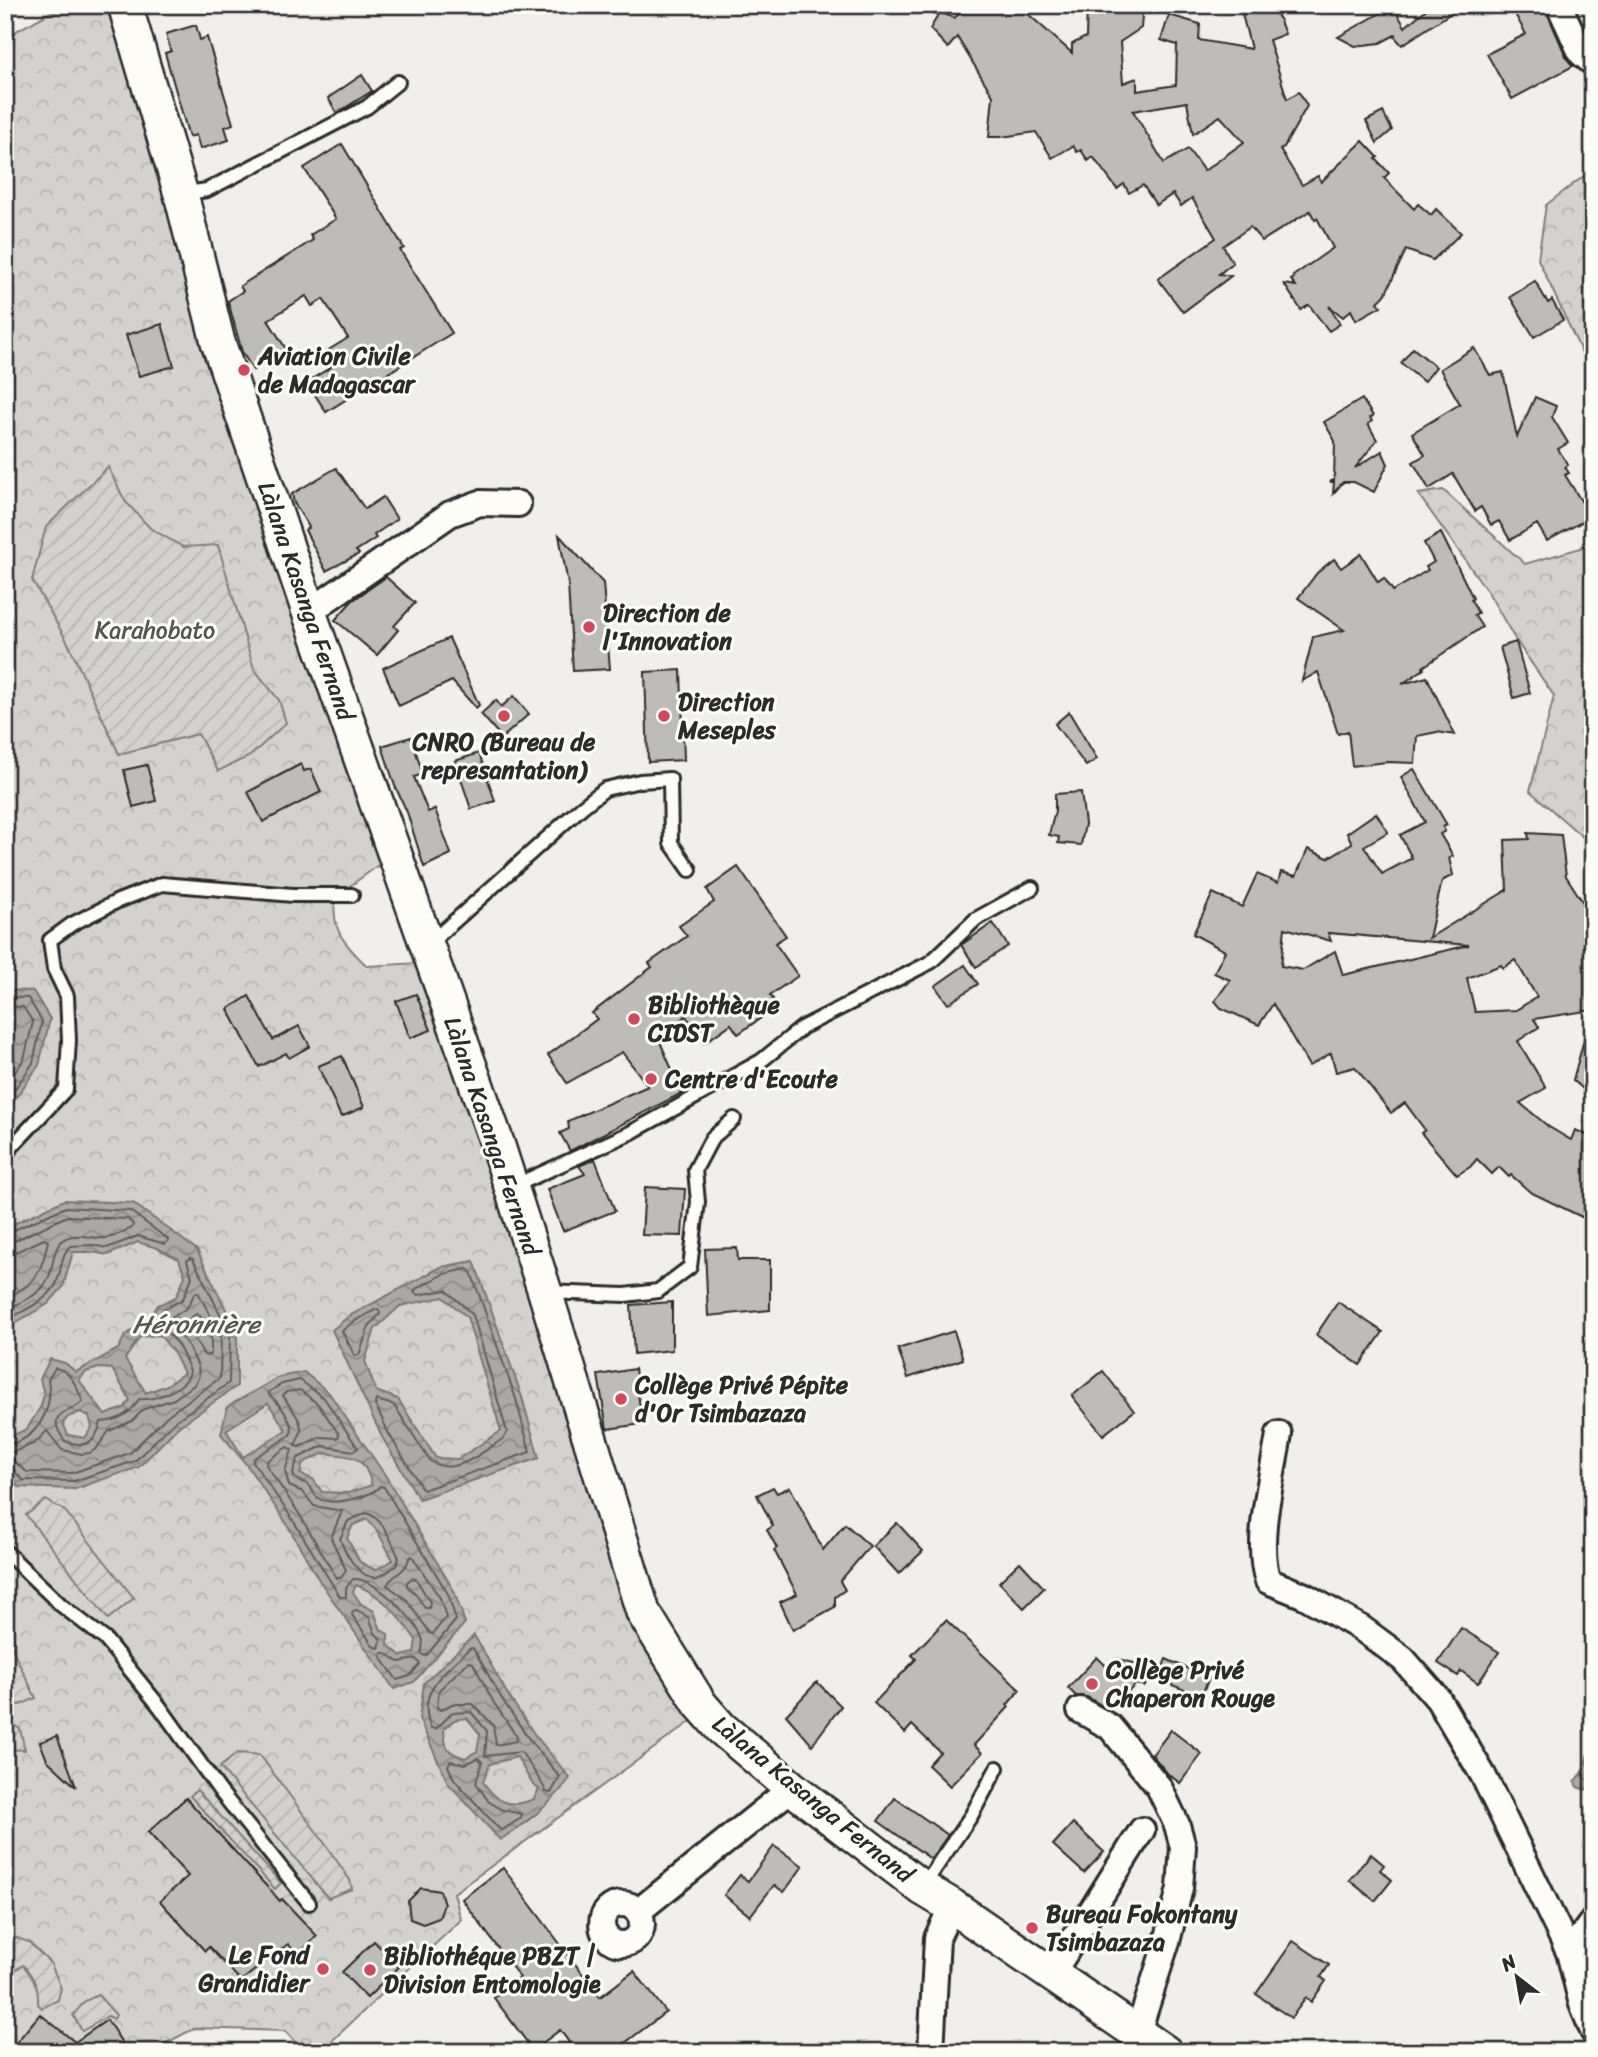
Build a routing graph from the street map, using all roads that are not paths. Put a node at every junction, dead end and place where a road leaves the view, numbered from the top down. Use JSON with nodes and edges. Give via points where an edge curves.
{"nodes":[{"id":1,"x":125,"y":5,"type":"edge"},
{"id":2,"x":1559,"y":5,"type":"edge"},
{"id":3,"x":1593,"y":63,"type":"edge"},
{"id":4,"x":398,"y":82,"type":"dead end"},
{"id":5,"x":181,"y":194,"type":"junction"},
{"id":6,"x":518,"y":504,"type":"dead end"},
{"id":7,"x":309,"y":612,"type":"junction"},
{"id":8,"x":690,"y":870,"type":"dead end"},
{"id":9,"x":1032,"y":888,"type":"dead end"},
{"id":10,"x":352,"y":895,"type":"dead end"},
{"id":11,"x":427,"y":946,"type":"junction"},
{"id":12,"x":734,"y":1119,"type":"dead end"},
{"id":13,"x":5,"y":1154,"type":"edge"},
{"id":14,"x":510,"y":1188,"type":"junction"},
{"id":15,"x":545,"y":1292,"type":"junction"},
{"id":16,"x":1279,"y":1434,"type":"dead end"},
{"id":17,"x":5,"y":1551,"type":"edge"},
{"id":18,"x":1080,"y":1710,"type":"dead end"},
{"id":19,"x":998,"y":1768,"type":"dead end"},
{"id":20,"x":792,"y":1788,"type":"junction"},
{"id":21,"x":1142,"y":1830,"type":"dead end"},
{"id":22,"x":922,"y":1888,"type":"junction"},
{"id":23,"x":309,"y":1903,"type":"dead end"},
{"id":24,"x":952,"y":1906,"type":"junction"},
{"id":25,"x":640,"y":1910,"type":"dead end"},
{"id":26,"x":1593,"y":1922,"type":"edge"},
{"id":27,"x":1569,"y":1952,"type":"junction"},
{"id":28,"x":1052,"y":1974,"type":"junction"},
{"id":29,"x":1593,"y":2031,"type":"edge"},
{"id":30,"x":1139,"y":2032,"type":"junction"},
{"id":31,"x":931,"y":2052,"type":"edge"},
{"id":32,"x":1165,"y":2052,"type":"edge"}],
"edges":[{"from":1,"to":5,"type":"street","name":"Làlana Kasanga Fernand"},
{"from":2,"to":3,"type":"street","via":[[1581,53]]},
{"from":4,"to":5,"type":"lane","via":[[367,107],[207,190]]},
{"from":5,"to":7,"type":"street","name":"Làlana Kasanga Fernand","via":[[218,342]]},
{"from":6,"to":7,"type":"street","via":[[481,503],[450,514]]},
{"from":7,"to":11,"type":"street","name":"Làlana Kasanga Fernand"},
{"from":8,"to":11,"type":"lane","via":[[671,843],[670,779],[605,789]]},
{"from":9,"to":14,"type":"lane","via":[[976,919],[931,962],[803,1027],[761,1061],[630,1133]]},
{"from":10,"to":13,"type":"lane","via":[[162,884],[118,901],[50,940],[54,969],[67,996],[65,1089]]},
{"from":11,"to":14,"type":"street","name":"Làlana Kasanga Fernand"},
{"from":12,"to":15,"type":"lane","via":[[712,1139],[695,1170],[698,1202],[690,1267],[658,1291],[625,1295]]},
{"from":14,"to":15,"type":"street","name":"Làlana Kasanga Fernand"},
{"from":15,"to":20,"type":"street","name":"Làlana Kasanga Fernand","via":[[643,1612],[700,1704],[721,1728]]},
{"from":16,"to":27,"type":"street","via":[[1265,1522],[1263,1566],[1268,1580],[1362,1628],[1403,1659],[1438,1699],[1483,1775]]},
{"from":17,"to":23,"type":"lane","via":[[61,1605],[105,1639]]},
{"from":18,"to":30,"type":"street","via":[[1110,1727],[1159,1787],[1183,1847],[1180,1888]]},
{"from":19,"to":22,"type":"lane"},
{"from":20,"to":22,"type":"street","name":"Làlana Kasanga Fernand"},
{"from":20,"to":25,"type":"street"},
{"from":21,"to":28,"type":"street"},
{"from":22,"to":24,"type":"street","name":"Làlana Kasanga Fernand"},
{"from":24,"to":28,"type":"street","name":"Làlana Kasanga Fernand"},
{"from":24,"to":31,"type":"street","via":[[937,1938]]},
{"from":26,"to":27,"type":"street"},
{"from":27,"to":29,"type":"street"},
{"from":28,"to":30,"type":"street","name":"Làlana Kasanga Fernand"},
{"from":30,"to":32,"type":"street","name":"Làlana Kasanga Fernand"}]}
